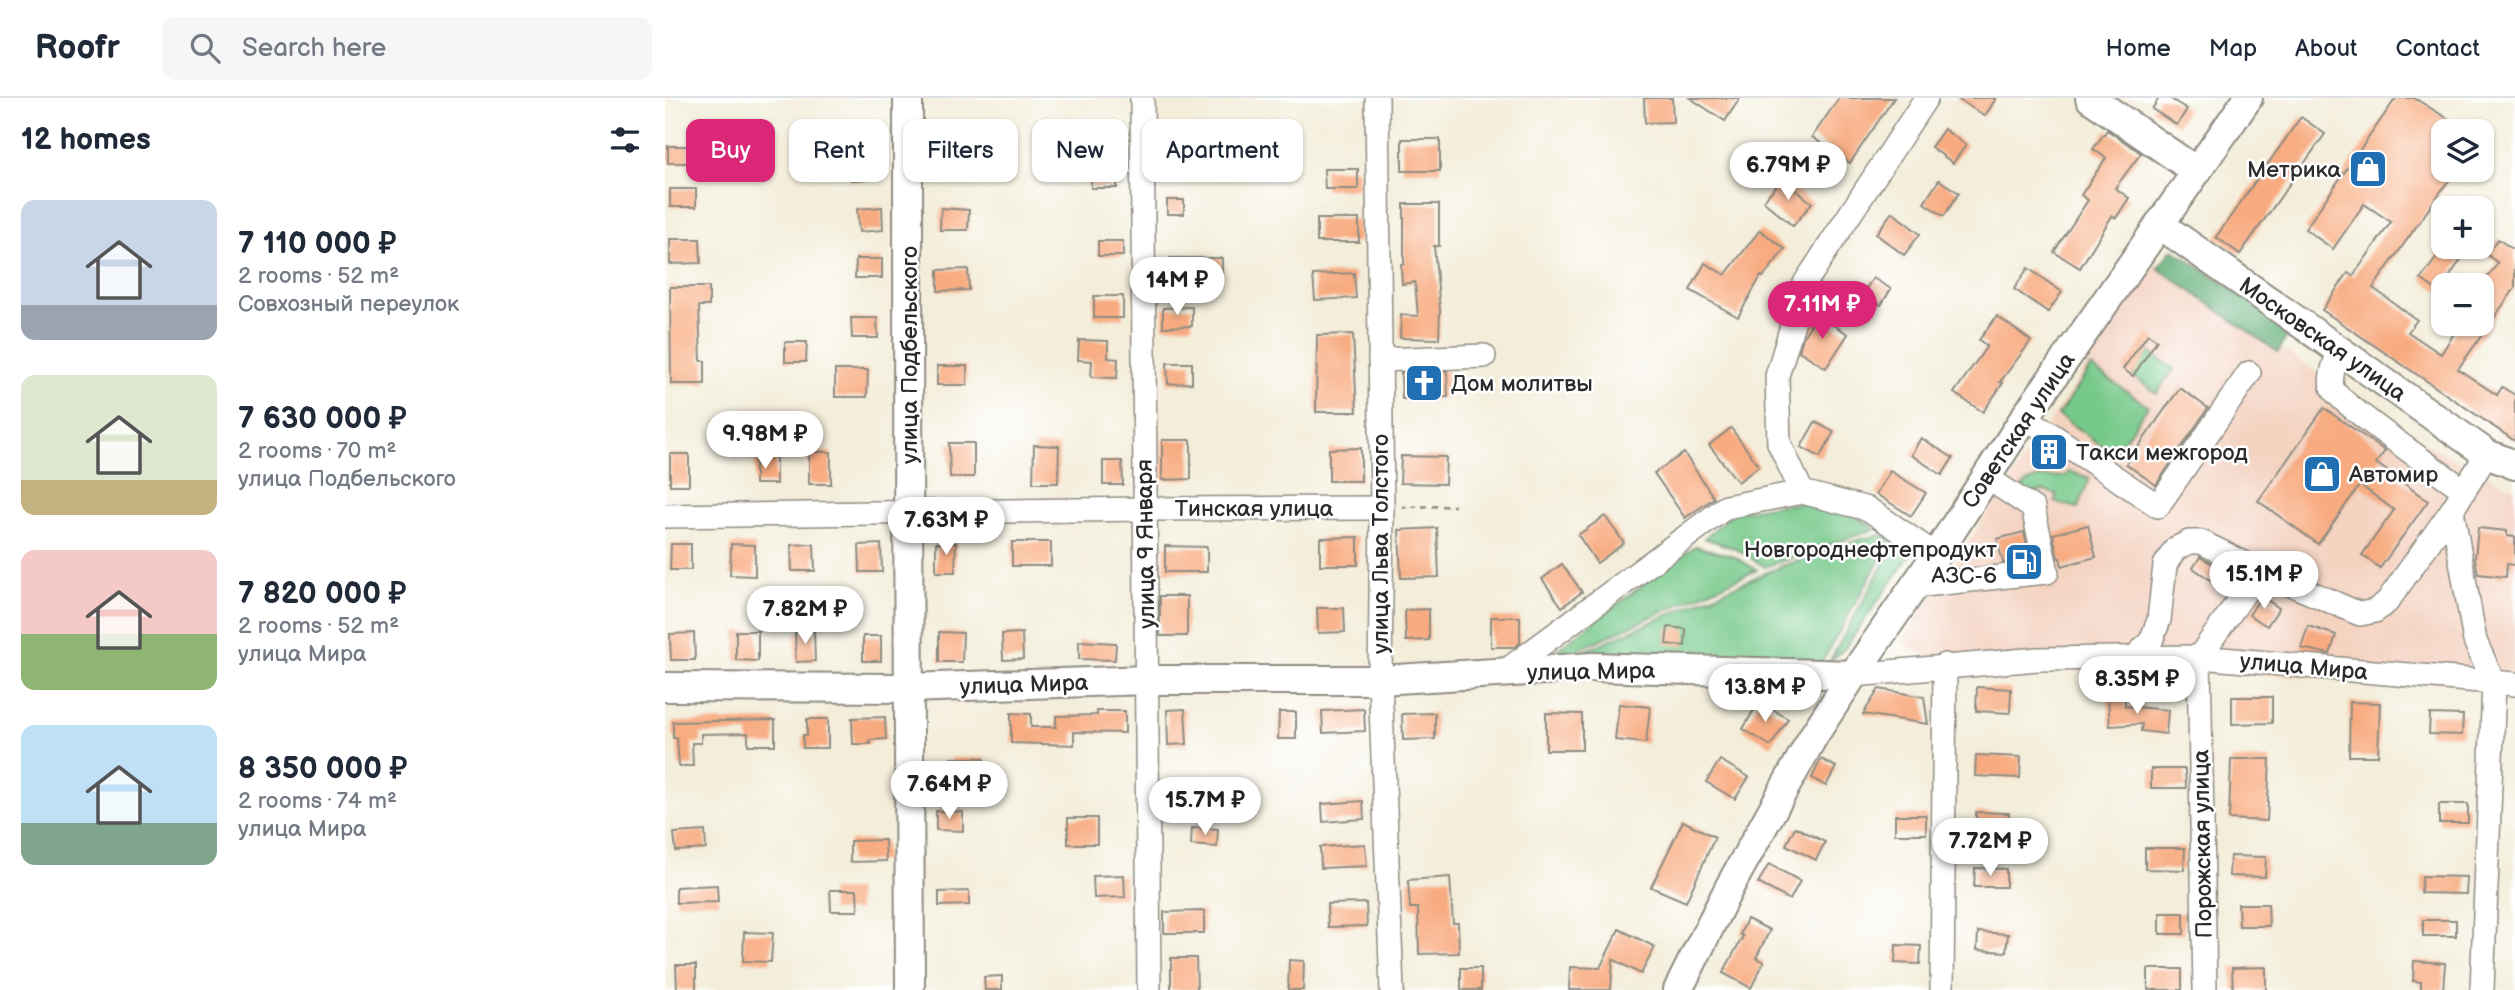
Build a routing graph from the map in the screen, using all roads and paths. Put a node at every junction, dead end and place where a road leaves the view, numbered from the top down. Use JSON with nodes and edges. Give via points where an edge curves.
{"nodes":[{"id":1,"x":908,"y":98,"type":"edge"},
{"id":2,"x":1142,"y":98,"type":"edge"},
{"id":3,"x":1377,"y":98,"type":"edge"},
{"id":4,"x":1926,"y":98,"type":"edge"},
{"id":5,"x":2090,"y":98,"type":"edge"},
{"id":6,"x":2248,"y":98,"type":"edge"},
{"id":7,"x":2196,"y":171,"type":"junction"},
{"id":8,"x":2159,"y":224,"type":"junction"},
{"id":9,"x":2339,"y":350,"type":"junction"},
{"id":10,"x":1484,"y":356,"type":"dead end"},
{"id":11,"x":1381,"y":360,"type":"junction"},
{"id":12,"x":2249,"y":373,"type":"dead end"},
{"id":13,"x":2025,"y":417,"type":"junction"},
{"id":14,"x":2487,"y":454,"type":"junction"},
{"id":15,"x":2515,"y":465,"type":"edge"},
{"id":16,"x":1986,"y":477,"type":"junction"},
{"id":17,"x":1802,"y":492,"type":"junction"},
{"id":18,"x":2458,"y":500,"type":"junction"},
{"id":19,"x":1455,"y":506,"type":"dead end"},
{"id":20,"x":1381,"y":508,"type":"junction"},
{"id":21,"x":1144,"y":509,"type":"junction"},
{"id":22,"x":909,"y":514,"type":"junction"},
{"id":23,"x":665,"y":516,"type":"edge"},
{"id":24,"x":1936,"y":555,"type":"junction"},
{"id":25,"x":2260,"y":571,"type":"junction"},
{"id":26,"x":1915,"y":586,"type":"junction"},
{"id":27,"x":2134,"y":657,"type":"junction"},
{"id":28,"x":2199,"y":657,"type":"junction"},
{"id":29,"x":1945,"y":665,"type":"junction"},
{"id":30,"x":1503,"y":673,"type":"junction"},
{"id":31,"x":1853,"y":675,"type":"junction"},
{"id":32,"x":1148,"y":680,"type":"junction"},
{"id":33,"x":1380,"y":680,"type":"junction"},
{"id":34,"x":2505,"y":683,"type":"edge"},
{"id":35,"x":665,"y":687,"type":"edge"},
{"id":36,"x":907,"y":688,"type":"junction"},
{"id":37,"x":910,"y":990,"type":"edge"},
{"id":38,"x":1149,"y":990,"type":"edge"},
{"id":39,"x":1392,"y":990,"type":"edge"},
{"id":40,"x":1678,"y":990,"type":"edge"},
{"id":41,"x":1942,"y":990,"type":"edge"},
{"id":42,"x":2205,"y":990,"type":"edge"},
{"id":43,"x":2482,"y":990,"type":"edge"}],
"edges":[{"from":1,"to":22,"type":"main road","name":"улица Подбельского"},
{"from":2,"to":21,"type":"street","name":"улица 9 Января"},
{"from":3,"to":11,"type":"street","name":"улица Льва Толстого"},
{"from":4,"to":17,"type":"street","via":[[1805,283],[1777,376],[1779,443]]},
{"from":5,"to":7,"type":"main road"},
{"from":6,"to":7,"type":"main road","name":"Советская улица"},
{"from":7,"to":8,"type":"main road","name":"Советская улица"},
{"from":8,"to":9,"type":"main road","name":"Московская улица"},
{"from":8,"to":13,"type":"main road","name":"Советская улица"},
{"from":9,"to":14,"type":"main road","name":"Московская улица"},
{"from":9,"to":18,"type":"street","via":[[2332,377],[2334,391]]},
{"from":10,"to":11,"type":"street"},
{"from":11,"to":20,"type":"street","name":"улица Льва Толстого"},
{"from":12,"to":13,"type":"street","via":[[2158,506]]},
{"from":13,"to":16,"type":"main road","name":"Советская улица"},
{"from":14,"to":15,"type":"main road","name":"Московская улица"},
{"from":14,"to":18,"type":"street"},
{"from":16,"to":24,"type":"main road","name":"Советская улица"},
{"from":16,"to":26,"type":"street","via":[[2033,508],[2047,572]]},
{"from":17,"to":24,"type":"street","via":[[1868,509]]},
{"from":17,"to":30,"type":"street","via":[[1726,507]]},
{"from":18,"to":25,"type":"street","via":[[2387,602],[2375,611],[2360,614]]},
{"from":18,"to":34,"type":"street","via":[[2475,641]]},
{"from":19,"to":20,"type":"path"},
{"from":20,"to":21,"type":"street","name":"Тинская улица"},
{"from":20,"to":33,"type":"street","name":"улица Льва Толстого"},
{"from":21,"to":22,"type":"street","name":"Тинская улица"},
{"from":21,"to":32,"type":"street","name":"улица 9 Января"},
{"from":22,"to":23,"type":"street","name":"Тинская улица"},
{"from":22,"to":36,"type":"main road","name":"улица Подбельского"},
{"from":24,"to":26,"type":"main road","name":"Советская улица"},
{"from":25,"to":27,"type":"street","via":[[2200,542],[2175,549],[2165,565],[2159,620],[2151,641]]},
{"from":25,"to":28,"type":"street"},
{"from":26,"to":31,"type":"main road","name":"Советская улица"},
{"from":27,"to":28,"type":"street","name":"улица Мира"},
{"from":27,"to":29,"type":"street","name":"улица Мира"},
{"from":28,"to":34,"type":"street","name":"улица Мира"},
{"from":28,"to":42,"type":"street","name":"Порожская улица"},
{"from":29,"to":31,"type":"street","name":"улица Мира"},
{"from":29,"to":41,"type":"street"},
{"from":30,"to":31,"type":"main road","name":"улица Мира","via":[[1593,667]]},
{"from":30,"to":33,"type":"main road","name":"улица Мира"},
{"from":31,"to":40,"type":"main road","name":"Советская улица","via":[[1730,886]]},
{"from":32,"to":33,"type":"main road","name":"улица Мира"},
{"from":32,"to":36,"type":"main road","name":"улица Мира"},
{"from":32,"to":38,"type":"street","name":"улица 9 Января"},
{"from":33,"to":39,"type":"street","name":"улица Льва Толстого"},
{"from":34,"to":43,"type":"street"},
{"from":35,"to":36,"type":"main road","name":"улица Мира"},
{"from":36,"to":37,"type":"main road","name":"улица Подбельского"}]}
